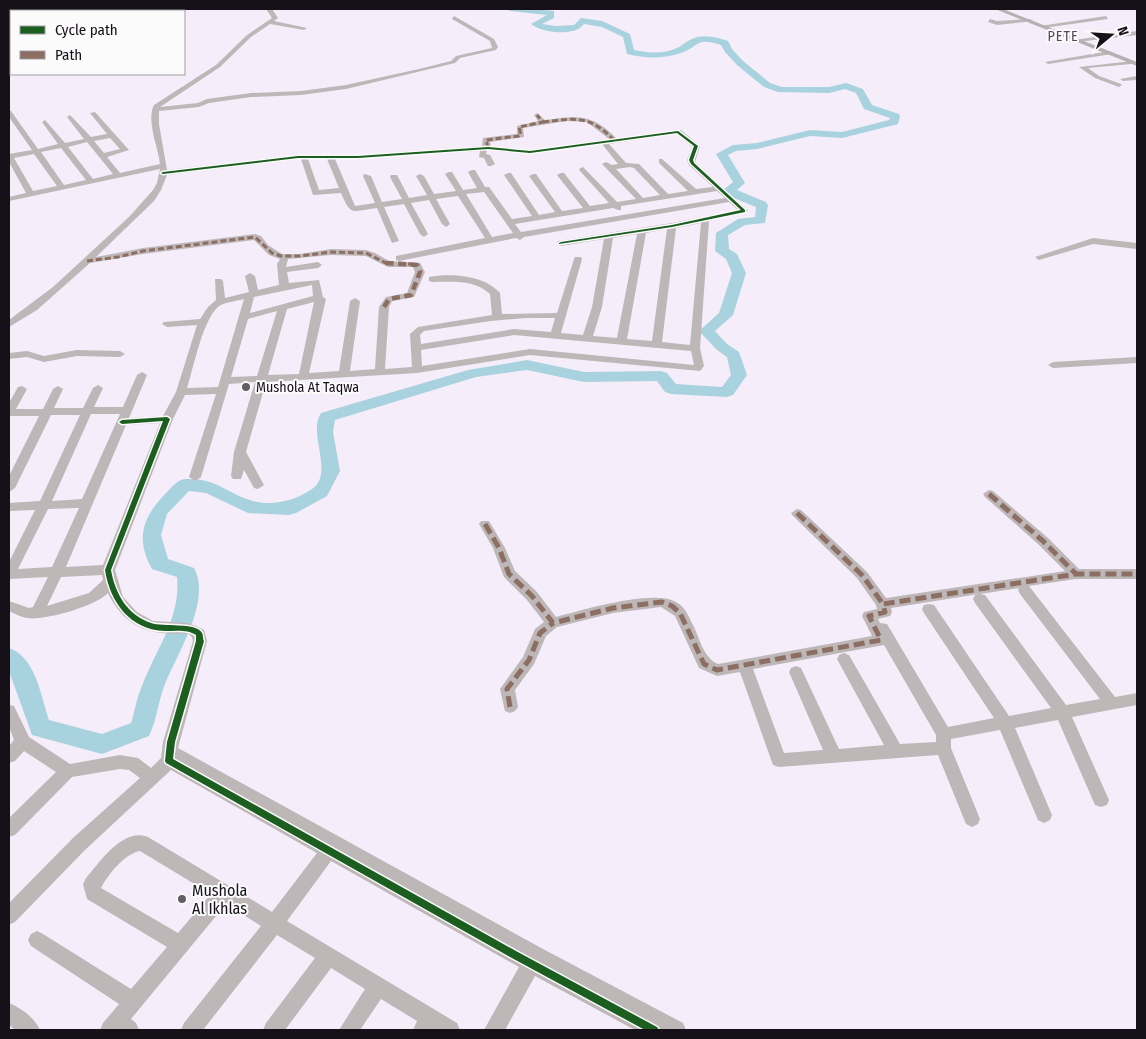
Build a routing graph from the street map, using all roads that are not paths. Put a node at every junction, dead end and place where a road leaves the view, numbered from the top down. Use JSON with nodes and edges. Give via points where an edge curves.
{"nodes":[{"id":1,"x":269,"y":9,"type":"edge"},
{"id":2,"x":998,"y":9,"type":"edge"},
{"id":3,"x":454,"y":18,"type":"dead end"},
{"id":4,"x":1106,"y":18,"type":"dead end"},
{"id":5,"x":990,"y":21,"type":"dead end"},
{"id":6,"x":1030,"y":21,"type":"junction"},
{"id":7,"x":269,"y":22,"type":"junction"},
{"id":8,"x":1043,"y":26,"type":"junction"},
{"id":9,"x":304,"y":28,"type":"dead end"},
{"id":10,"x":1137,"y":33,"type":"edge"},
{"id":11,"x":1077,"y":40,"type":"junction"},
{"id":12,"x":1110,"y":53,"type":"junction"},
{"id":13,"x":1137,"y":54,"type":"edge"},
{"id":14,"x":1040,"y":57,"type":"dead end"},
{"id":15,"x":1120,"y":57,"type":"junction"},
{"id":16,"x":1063,"y":60,"type":"junction"},
{"id":17,"x":1048,"y":62,"type":"dead end"},
{"id":18,"x":1134,"y":63,"type":"edge"},
{"id":19,"x":1137,"y":78,"type":"edge"},
{"id":20,"x":1123,"y":79,"type":"dead end"},
{"id":21,"x":1119,"y":86,"type":"dead end"},
{"id":22,"x":156,"y":104,"type":"junction"},
{"id":23,"x":9,"y":112,"type":"edge"},
{"id":24,"x":93,"y":113,"type":"dead end"},
{"id":25,"x":537,"y":115,"type":"dead end"},
{"id":26,"x":70,"y":117,"type":"dead end"},
{"id":27,"x":45,"y":122,"type":"dead end"},
{"id":28,"x":543,"y":122,"type":"junction"},
{"id":29,"x":112,"y":135,"type":"junction"},
{"id":30,"x":89,"y":140,"type":"junction"},
{"id":31,"x":614,"y":140,"type":"junction"},
{"id":32,"x":604,"y":142,"type":"junction"},
{"id":33,"x":64,"y":146,"type":"junction"},
{"id":34,"x":486,"y":148,"type":"junction"},
{"id":35,"x":38,"y":152,"type":"junction"},
{"id":36,"x":112,"y":153,"type":"junction"},
{"id":37,"x":102,"y":156,"type":"junction"},
{"id":38,"x":9,"y":157,"type":"edge"},
{"id":39,"x":304,"y":157,"type":"junction"},
{"id":40,"x":330,"y":157,"type":"junction"},
{"id":41,"x":662,"y":161,"type":"dead end"},
{"id":42,"x":491,"y":164,"type":"dead end"},
{"id":43,"x":624,"y":166,"type":"junction"},
{"id":44,"x":111,"y":167,"type":"junction"},
{"id":45,"x":163,"y":169,"type":"junction"},
{"id":46,"x":583,"y":169,"type":"dead end"},
{"id":47,"x":472,"y":172,"type":"dead end"},
{"id":48,"x":117,"y":174,"type":"junction"},
{"id":49,"x":449,"y":174,"type":"dead end"},
{"id":50,"x":508,"y":175,"type":"dead end"},
{"id":51,"x":561,"y":175,"type":"dead end"},
{"id":52,"x":367,"y":176,"type":"dead end"},
{"id":53,"x":420,"y":176,"type":"dead end"},
{"id":54,"x":533,"y":176,"type":"dead end"},
{"id":55,"x":394,"y":177,"type":"dead end"},
{"id":56,"x":90,"y":180,"type":"junction"},
{"id":57,"x":61,"y":186,"type":"junction"},
{"id":58,"x":719,"y":188,"type":"junction"},
{"id":59,"x":482,"y":189,"type":"junction"},
{"id":60,"x":344,"y":190,"type":"junction"},
{"id":61,"x":694,"y":192,"type":"junction"},
{"id":62,"x":461,"y":193,"type":"junction"},
{"id":63,"x":31,"y":194,"type":"junction"},
{"id":64,"x":665,"y":196,"type":"junction"},
{"id":65,"x":431,"y":198,"type":"junction"},
{"id":66,"x":9,"y":199,"type":"edge"},
{"id":67,"x":641,"y":200,"type":"junction"},
{"id":68,"x":732,"y":200,"type":"junction"},
{"id":69,"x":407,"y":202,"type":"junction"},
{"id":70,"x":615,"y":205,"type":"junction"},
{"id":71,"x":379,"y":206,"type":"junction"},
{"id":72,"x":588,"y":209,"type":"junction"},
{"id":73,"x":560,"y":214,"type":"junction"},
{"id":74,"x":537,"y":218,"type":"junction"},
{"id":75,"x":630,"y":218,"type":"junction"},
{"id":76,"x":705,"y":220,"type":"junction"},
{"id":77,"x":510,"y":222,"type":"junction"},
{"id":78,"x":446,"y":224,"type":"dead end"},
{"id":79,"x":672,"y":226,"type":"junction"},
{"id":80,"x":640,"y":231,"type":"junction"},
{"id":81,"x":424,"y":234,"type":"dead end"},
{"id":82,"x":609,"y":236,"type":"junction"},
{"id":83,"x":520,"y":237,"type":"junction"},
{"id":84,"x":490,"y":240,"type":"junction"},
{"id":85,"x":395,"y":241,"type":"dead end"},
{"id":86,"x":561,"y":243,"type":"dead end"},
{"id":87,"x":1137,"y":246,"type":"edge"},
{"id":88,"x":285,"y":257,"type":"junction"},
{"id":89,"x":1039,"y":257,"type":"dead end"},
{"id":90,"x":578,"y":259,"type":"dead end"},
{"id":91,"x":87,"y":260,"type":"junction"},
{"id":92,"x":382,"y":262,"type":"junction"},
{"id":93,"x":318,"y":265,"type":"dead end"},
{"id":94,"x":281,"y":270,"type":"junction"},
{"id":95,"x":250,"y":276,"type":"dead end"},
{"id":96,"x":432,"y":279,"type":"dead end"},
{"id":97,"x":218,"y":281,"type":"dead end"},
{"id":98,"x":283,"y":287,"type":"junction"},
{"id":99,"x":252,"y":294,"type":"junction"},
{"id":100,"x":318,"y":298,"type":"junction"},
{"id":101,"x":355,"y":301,"type":"dead end"},
{"id":102,"x":222,"y":302,"type":"junction"},
{"id":103,"x":283,"y":308,"type":"junction"},
{"id":104,"x":497,"y":316,"type":"junction"},
{"id":105,"x":561,"y":316,"type":"junction"},
{"id":106,"x":244,"y":317,"type":"junction"},
{"id":107,"x":203,"y":322,"type":"junction"},
{"id":108,"x":9,"y":324,"type":"edge"},
{"id":109,"x":168,"y":324,"type":"dead end"},
{"id":110,"x":555,"y":335,"type":"junction"},
{"id":111,"x":587,"y":338,"type":"junction"},
{"id":112,"x":605,"y":339,"type":"junction"},
{"id":113,"x":622,"y":340,"type":"junction"},
{"id":114,"x":657,"y":344,"type":"junction"},
{"id":115,"x":415,"y":348,"type":"junction"},
{"id":116,"x":695,"y":348,"type":"junction"},
{"id":117,"x":120,"y":354,"type":"dead end"},
{"id":118,"x":9,"y":356,"type":"edge"},
{"id":119,"x":1137,"y":360,"type":"edge"},
{"id":120,"x":600,"y":361,"type":"junction"},
{"id":121,"x":1053,"y":365,"type":"dead end"},
{"id":122,"x":417,"y":370,"type":"junction"},
{"id":123,"x":380,"y":371,"type":"junction"},
{"id":124,"x":344,"y":374,"type":"junction"},
{"id":125,"x":142,"y":375,"type":"dead end"},
{"id":126,"x":303,"y":377,"type":"junction"},
{"id":127,"x":262,"y":380,"type":"junction"},
{"id":128,"x":223,"y":385,"type":"junction"},
{"id":129,"x":98,"y":388,"type":"dead end"},
{"id":130,"x":22,"y":389,"type":"dead end"},
{"id":131,"x":58,"y":389,"type":"dead end"},
{"id":132,"x":181,"y":392,"type":"junction"},
{"id":133,"x":87,"y":412,"type":"junction"},
{"id":134,"x":9,"y":413,"type":"edge"},
{"id":135,"x":46,"y":413,"type":"junction"},
{"id":136,"x":124,"y":416,"type":"junction"},
{"id":137,"x":167,"y":420,"type":"junction"},
{"id":138,"x":240,"y":452,"type":"junction"},
{"id":139,"x":238,"y":476,"type":"dead end"},
{"id":140,"x":195,"y":477,"type":"dead end"},
{"id":141,"x":258,"y":485,"type":"dead end"},
{"id":142,"x":9,"y":488,"type":"edge"},
{"id":143,"x":989,"y":494,"type":"dead end"},
{"id":144,"x":87,"y":503,"type":"junction"},
{"id":145,"x":44,"y":505,"type":"junction"},
{"id":146,"x":9,"y":507,"type":"edge"},
{"id":147,"x":797,"y":513,"type":"dead end"},
{"id":148,"x":485,"y":524,"type":"dead end"},
{"id":149,"x":57,"y":572,"type":"junction"},
{"id":150,"x":1076,"y":574,"type":"junction"},
{"id":151,"x":1137,"y":574,"type":"edge"},
{"id":152,"x":9,"y":575,"type":"edge"},
{"id":153,"x":109,"y":576,"type":"junction"},
{"id":154,"x":1025,"y":590,"type":"dead end"},
{"id":155,"x":980,"y":599,"type":"dead end"},
{"id":156,"x":883,"y":604,"type":"junction"},
{"id":157,"x":9,"y":606,"type":"edge"},
{"id":158,"x":929,"y":609,"type":"dead end"},
{"id":159,"x":37,"y":613,"type":"junction"},
{"id":160,"x":553,"y":623,"type":"junction"},
{"id":161,"x":880,"y":625,"type":"dead end"},
{"id":162,"x":844,"y":659,"type":"dead end"},
{"id":163,"x":747,"y":671,"type":"dead end"},
{"id":164,"x":796,"y":672,"type":"dead end"},
{"id":165,"x":1137,"y":699,"type":"edge"},
{"id":166,"x":1112,"y":704,"type":"junction"},
{"id":167,"x":510,"y":707,"type":"dead end"},
{"id":168,"x":9,"y":711,"type":"edge"},
{"id":169,"x":1062,"y":712,"type":"junction"},
{"id":170,"x":1006,"y":723,"type":"junction"},
{"id":171,"x":944,"y":741,"type":"junction"},
{"id":172,"x":23,"y":742,"type":"junction"},
{"id":173,"x":896,"y":752,"type":"junction"},
{"id":174,"x":9,"y":756,"type":"edge"},
{"id":175,"x":172,"y":756,"type":"junction"},
{"id":176,"x":834,"y":756,"type":"junction"},
{"id":177,"x":68,"y":771,"type":"junction"},
{"id":178,"x":151,"y":778,"type":"junction"},
{"id":179,"x":1101,"y":800,"type":"dead end"},
{"id":180,"x":1044,"y":815,"type":"dead end"},
{"id":181,"x":972,"y":819,"type":"dead end"},
{"id":182,"x":9,"y":829,"type":"edge"},
{"id":183,"x":331,"y":848,"type":"junction"},
{"id":184,"x":224,"y":892,"type":"junction"},
{"id":185,"x":9,"y":916,"type":"edge"},
{"id":186,"x":275,"y":923,"type":"junction"},
{"id":187,"x":37,"y":940,"type":"dead end"},
{"id":188,"x":180,"y":944,"type":"junction"},
{"id":189,"x":328,"y":956,"type":"junction"},
{"id":190,"x":534,"y":960,"type":"junction"},
{"id":191,"x":378,"y":987,"type":"junction"},
{"id":192,"x":134,"y":1002,"type":"junction"},
{"id":193,"x":9,"y":1013,"type":"edge"},
{"id":194,"x":426,"y":1024,"type":"edge"},
{"id":195,"x":119,"y":1027,"type":"edge"},
{"id":196,"x":30,"y":1030,"type":"edge"},
{"id":197,"x":192,"y":1030,"type":"edge"},
{"id":198,"x":273,"y":1030,"type":"edge"},
{"id":199,"x":349,"y":1030,"type":"edge"},
{"id":200,"x":450,"y":1030,"type":"edge"},
{"id":201,"x":494,"y":1030,"type":"edge"},
{"id":202,"x":654,"y":1030,"type":"edge"},
{"id":203,"x":676,"y":1030,"type":"edge"}],
"edges":[{"from":1,"to":7,"type":"street","via":[[276,16]]},
{"from":2,"to":6,"type":"main road"},
{"from":3,"to":22,"type":"street","via":[[492,40],[494,49],[458,57],[453,62],[420,72],[346,87],[251,95],[198,105]]},
{"from":4,"to":8,"type":"street"},
{"from":5,"to":6,"type":"street"},
{"from":6,"to":8,"type":"main road"},
{"from":7,"to":9,"type":"street"},
{"from":7,"to":22,"type":"street","via":[[218,66]]},
{"from":8,"to":11,"type":"main road"},
{"from":10,"to":11,"type":"street"},
{"from":11,"to":12,"type":"main road"},
{"from":12,"to":15,"type":"main road"},
{"from":12,"to":16,"type":"street"},
{"from":13,"to":15,"type":"street"},
{"from":14,"to":16,"type":"street"},
{"from":15,"to":18,"type":"main road"},
{"from":16,"to":17,"type":"street"},
{"from":18,"to":21,"type":"street","via":[[1082,67]]},
{"from":19,"to":20,"type":"street"},
{"from":22,"to":45,"type":"street","via":[[154,116]]},
{"from":23,"to":35,"type":"street"},
{"from":24,"to":29,"type":"street"},
{"from":25,"to":28,"type":"street"},
{"from":26,"to":30,"type":"street"},
{"from":27,"to":33,"type":"street"},
{"from":28,"to":31,"type":"street","via":[[586,118]]},
{"from":28,"to":34,"type":"street","via":[[517,128],[519,136],[486,140]]},
{"from":29,"to":30,"type":"street"},
{"from":29,"to":36,"type":"street","via":[[125,150]]},
{"from":30,"to":33,"type":"street"},
{"from":30,"to":37,"type":"street"},
{"from":31,"to":32,"type":"street"},
{"from":31,"to":58,"type":"street","via":[[680,132],[696,146],[692,163]]},
{"from":32,"to":34,"type":"street","via":[[530,152]]},
{"from":32,"to":43,"type":"street"},
{"from":33,"to":35,"type":"street"},
{"from":33,"to":56,"type":"street"},
{"from":34,"to":40,"type":"street"},
{"from":34,"to":42,"type":"street","via":[[482,155]]},
{"from":35,"to":38,"type":"street"},
{"from":35,"to":57,"type":"street"},
{"from":36,"to":37,"type":"street"},
{"from":36,"to":44,"type":"street"},
{"from":37,"to":44,"type":"street"},
{"from":38,"to":63,"type":"street"},
{"from":39,"to":40,"type":"street"},
{"from":39,"to":45,"type":"street"},
{"from":39,"to":60,"type":"street","via":[[316,193]]},
{"from":40,"to":60,"type":"street"},
{"from":41,"to":61,"type":"street"},
{"from":43,"to":64,"type":"street","via":[[636,166]]},
{"from":43,"to":67,"type":"street","via":[[608,166]]},
{"from":44,"to":48,"type":"street"},
{"from":45,"to":48,"type":"street"},
{"from":45,"to":91,"type":"street","via":[[162,182],[153,195]]},
{"from":46,"to":70,"type":"street"},
{"from":47,"to":59,"type":"street"},
{"from":48,"to":56,"type":"street"},
{"from":49,"to":62,"type":"street"},
{"from":50,"to":74,"type":"street"},
{"from":51,"to":72,"type":"street"},
{"from":52,"to":71,"type":"street"},
{"from":53,"to":65,"type":"street"},
{"from":54,"to":73,"type":"street"},
{"from":55,"to":69,"type":"street"},
{"from":56,"to":57,"type":"street"},
{"from":57,"to":63,"type":"street"},
{"from":58,"to":61,"type":"street"},
{"from":58,"to":68,"type":"street"},
{"from":59,"to":62,"type":"street"},
{"from":59,"to":77,"type":"street","via":[[489,191]]},
{"from":60,"to":71,"type":"street","via":[[352,209]]},
{"from":61,"to":64,"type":"street"},
{"from":62,"to":65,"type":"street"},
{"from":62,"to":84,"type":"street"},
{"from":63,"to":66,"type":"street"},
{"from":64,"to":67,"type":"street"},
{"from":65,"to":69,"type":"street"},
{"from":65,"to":78,"type":"street"},
{"from":67,"to":70,"type":"street"},
{"from":68,"to":75,"type":"street"},
{"from":68,"to":76,"type":"street","via":[[744,212]]},
{"from":69,"to":71,"type":"street"},
{"from":69,"to":81,"type":"street"},
{"from":70,"to":72,"type":"street"},
{"from":70,"to":75,"type":"street"},
{"from":71,"to":85,"type":"street"},
{"from":72,"to":73,"type":"street"},
{"from":73,"to":74,"type":"street"},
{"from":74,"to":77,"type":"street"},
{"from":75,"to":80,"type":"street"},
{"from":75,"to":83,"type":"street"},
{"from":76,"to":79,"type":"street"},
{"from":76,"to":116,"type":"street"},
{"from":77,"to":83,"type":"street"},
{"from":79,"to":80,"type":"street"},
{"from":79,"to":114,"type":"street"},
{"from":80,"to":82,"type":"street"},
{"from":80,"to":113,"type":"street"},
{"from":82,"to":86,"type":"street"},
{"from":82,"to":111,"type":"street","via":[[600,295]]},
{"from":83,"to":84,"type":"street"},
{"from":84,"to":92,"type":"street"},
{"from":87,"to":89,"type":"street","via":[[1092,241]]},
{"from":88,"to":91,"type":"street","via":[[271,254],[258,238],[251,237]]},
{"from":88,"to":92,"type":"street","via":[[332,252],[366,254]]},
{"from":88,"to":94,"type":"street"},
{"from":90,"to":105,"type":"street"},
{"from":91,"to":108,"type":"street","via":[[48,298]]},
{"from":92,"to":123,"type":"street","via":[[417,265],[420,272],[411,295],[389,299],[384,306]]},
{"from":93,"to":94,"type":"street"},
{"from":94,"to":98,"type":"street"},
{"from":95,"to":99,"type":"street"},
{"from":96,"to":104,"type":"street","via":[[485,284],[495,294]]},
{"from":97,"to":102,"type":"street"},
{"from":98,"to":99,"type":"street"},
{"from":98,"to":100,"type":"street","via":[[316,282]]},
{"from":99,"to":102,"type":"street"},
{"from":99,"to":106,"type":"street"},
{"from":100,"to":103,"type":"street"},
{"from":100,"to":126,"type":"street","via":[[321,301]]},
{"from":101,"to":124,"type":"street"},
{"from":102,"to":107,"type":"street","via":[[211,309]]},
{"from":103,"to":106,"type":"street"},
{"from":103,"to":127,"type":"street"},
{"from":104,"to":105,"type":"street"},
{"from":104,"to":115,"type":"street","via":[[421,329],[415,334]]},
{"from":105,"to":110,"type":"street"},
{"from":106,"to":128,"type":"street"},
{"from":107,"to":109,"type":"street"},
{"from":107,"to":132,"type":"street"},
{"from":110,"to":111,"type":"street"},
{"from":110,"to":115,"type":"street","via":[[514,332]]},
{"from":111,"to":112,"type":"street"},
{"from":112,"to":113,"type":"street"},
{"from":112,"to":120,"type":"street"},
{"from":113,"to":114,"type":"street"},
{"from":114,"to":116,"type":"street"},
{"from":115,"to":122,"type":"street"},
{"from":116,"to":120,"type":"street","via":[[699,366],[696,370]]},
{"from":117,"to":118,"type":"street","via":[[77,353],[44,359],[27,354]]},
{"from":119,"to":121,"type":"street"},
{"from":120,"to":122,"type":"street","via":[[530,352]]},
{"from":122,"to":123,"type":"street"},
{"from":123,"to":124,"type":"street"},
{"from":124,"to":126,"type":"street"},
{"from":125,"to":136,"type":"street"},
{"from":126,"to":127,"type":"street"},
{"from":127,"to":128,"type":"street"},
{"from":127,"to":138,"type":"street"},
{"from":128,"to":132,"type":"street"},
{"from":128,"to":140,"type":"street"},
{"from":129,"to":133,"type":"street"},
{"from":130,"to":134,"type":"street"},
{"from":131,"to":135,"type":"street"},
{"from":132,"to":137,"type":"street"},
{"from":133,"to":135,"type":"street"},
{"from":133,"to":136,"type":"street"},
{"from":133,"to":145,"type":"street"},
{"from":134,"to":135,"type":"street"},
{"from":135,"to":142,"type":"street"},
{"from":136,"to":137,"type":"street"},
{"from":136,"to":144,"type":"street"},
{"from":137,"to":153,"type":"street"},
{"from":138,"to":139,"type":"street"},
{"from":138,"to":141,"type":"street"},
{"from":143,"to":150,"type":"street"},
{"from":144,"to":145,"type":"street"},
{"from":144,"to":149,"type":"street"},
{"from":145,"to":146,"type":"street"},
{"from":145,"to":152,"type":"street"},
{"from":147,"to":156,"type":"street","via":[[857,570]]},
{"from":148,"to":160,"type":"street","via":[[510,574]]},
{"from":149,"to":152,"type":"street"},
{"from":149,"to":153,"type":"street"},
{"from":149,"to":159,"type":"street"},
{"from":150,"to":151,"type":"street"},
{"from":150,"to":156,"type":"street"},
{"from":153,"to":159,"type":"street","via":[[101,592],[94,597]]},
{"from":153,"to":175,"type":"street","via":[[117,600],[133,618],[160,628],[190,628],[199,634],[200,641],[177,720]]},
{"from":154,"to":166,"type":"street"},
{"from":155,"to":169,"type":"street"},
{"from":156,"to":160,"type":"street","via":[[886,612],[869,616],[881,640],[717,670],[704,664],[680,613],[662,602],[613,608]]},
{"from":157,"to":159,"type":"street"},
{"from":158,"to":170,"type":"street"},
{"from":160,"to":167,"type":"street","via":[[540,633],[529,660],[507,689]]},
{"from":161,"to":171,"type":"street"},
{"from":162,"to":173,"type":"street"},
{"from":163,"to":176,"type":"street","via":[[779,760]]},
{"from":164,"to":176,"type":"street"},
{"from":165,"to":166,"type":"street"},
{"from":166,"to":169,"type":"street"},
{"from":168,"to":172,"type":"street"},
{"from":169,"to":170,"type":"street"},
{"from":169,"to":179,"type":"street"},
{"from":170,"to":171,"type":"street"},
{"from":170,"to":180,"type":"street"},
{"from":171,"to":173,"type":"street"},
{"from":171,"to":181,"type":"street"},
{"from":172,"to":174,"type":"street"},
{"from":172,"to":177,"type":"street"},
{"from":173,"to":176,"type":"street"},
{"from":175,"to":178,"type":"street"},
{"from":175,"to":183,"type":"street"},
{"from":177,"to":178,"type":"street","via":[[132,763]]},
{"from":177,"to":182,"type":"street"},
{"from":178,"to":185,"type":"street"},
{"from":183,"to":186,"type":"street"},
{"from":183,"to":190,"type":"street"},
{"from":184,"to":186,"type":"street"},
{"from":184,"to":188,"type":"street"},
{"from":184,"to":188,"type":"street","via":[[142,843],[135,842],[127,846],[92,884],[93,894]]},
{"from":186,"to":189,"type":"street"},
{"from":186,"to":197,"type":"street"},
{"from":187,"to":192,"type":"street"},
{"from":188,"to":192,"type":"street"},
{"from":189,"to":191,"type":"street"},
{"from":189,"to":198,"type":"street"},
{"from":190,"to":201,"type":"street"},
{"from":190,"to":202,"type":"street"},
{"from":190,"to":203,"type":"street"},
{"from":191,"to":194,"type":"street"},
{"from":191,"to":199,"type":"street"},
{"from":192,"to":195,"type":"street"},
{"from":193,"to":196,"type":"street"},
{"from":194,"to":200,"type":"street"}]}
